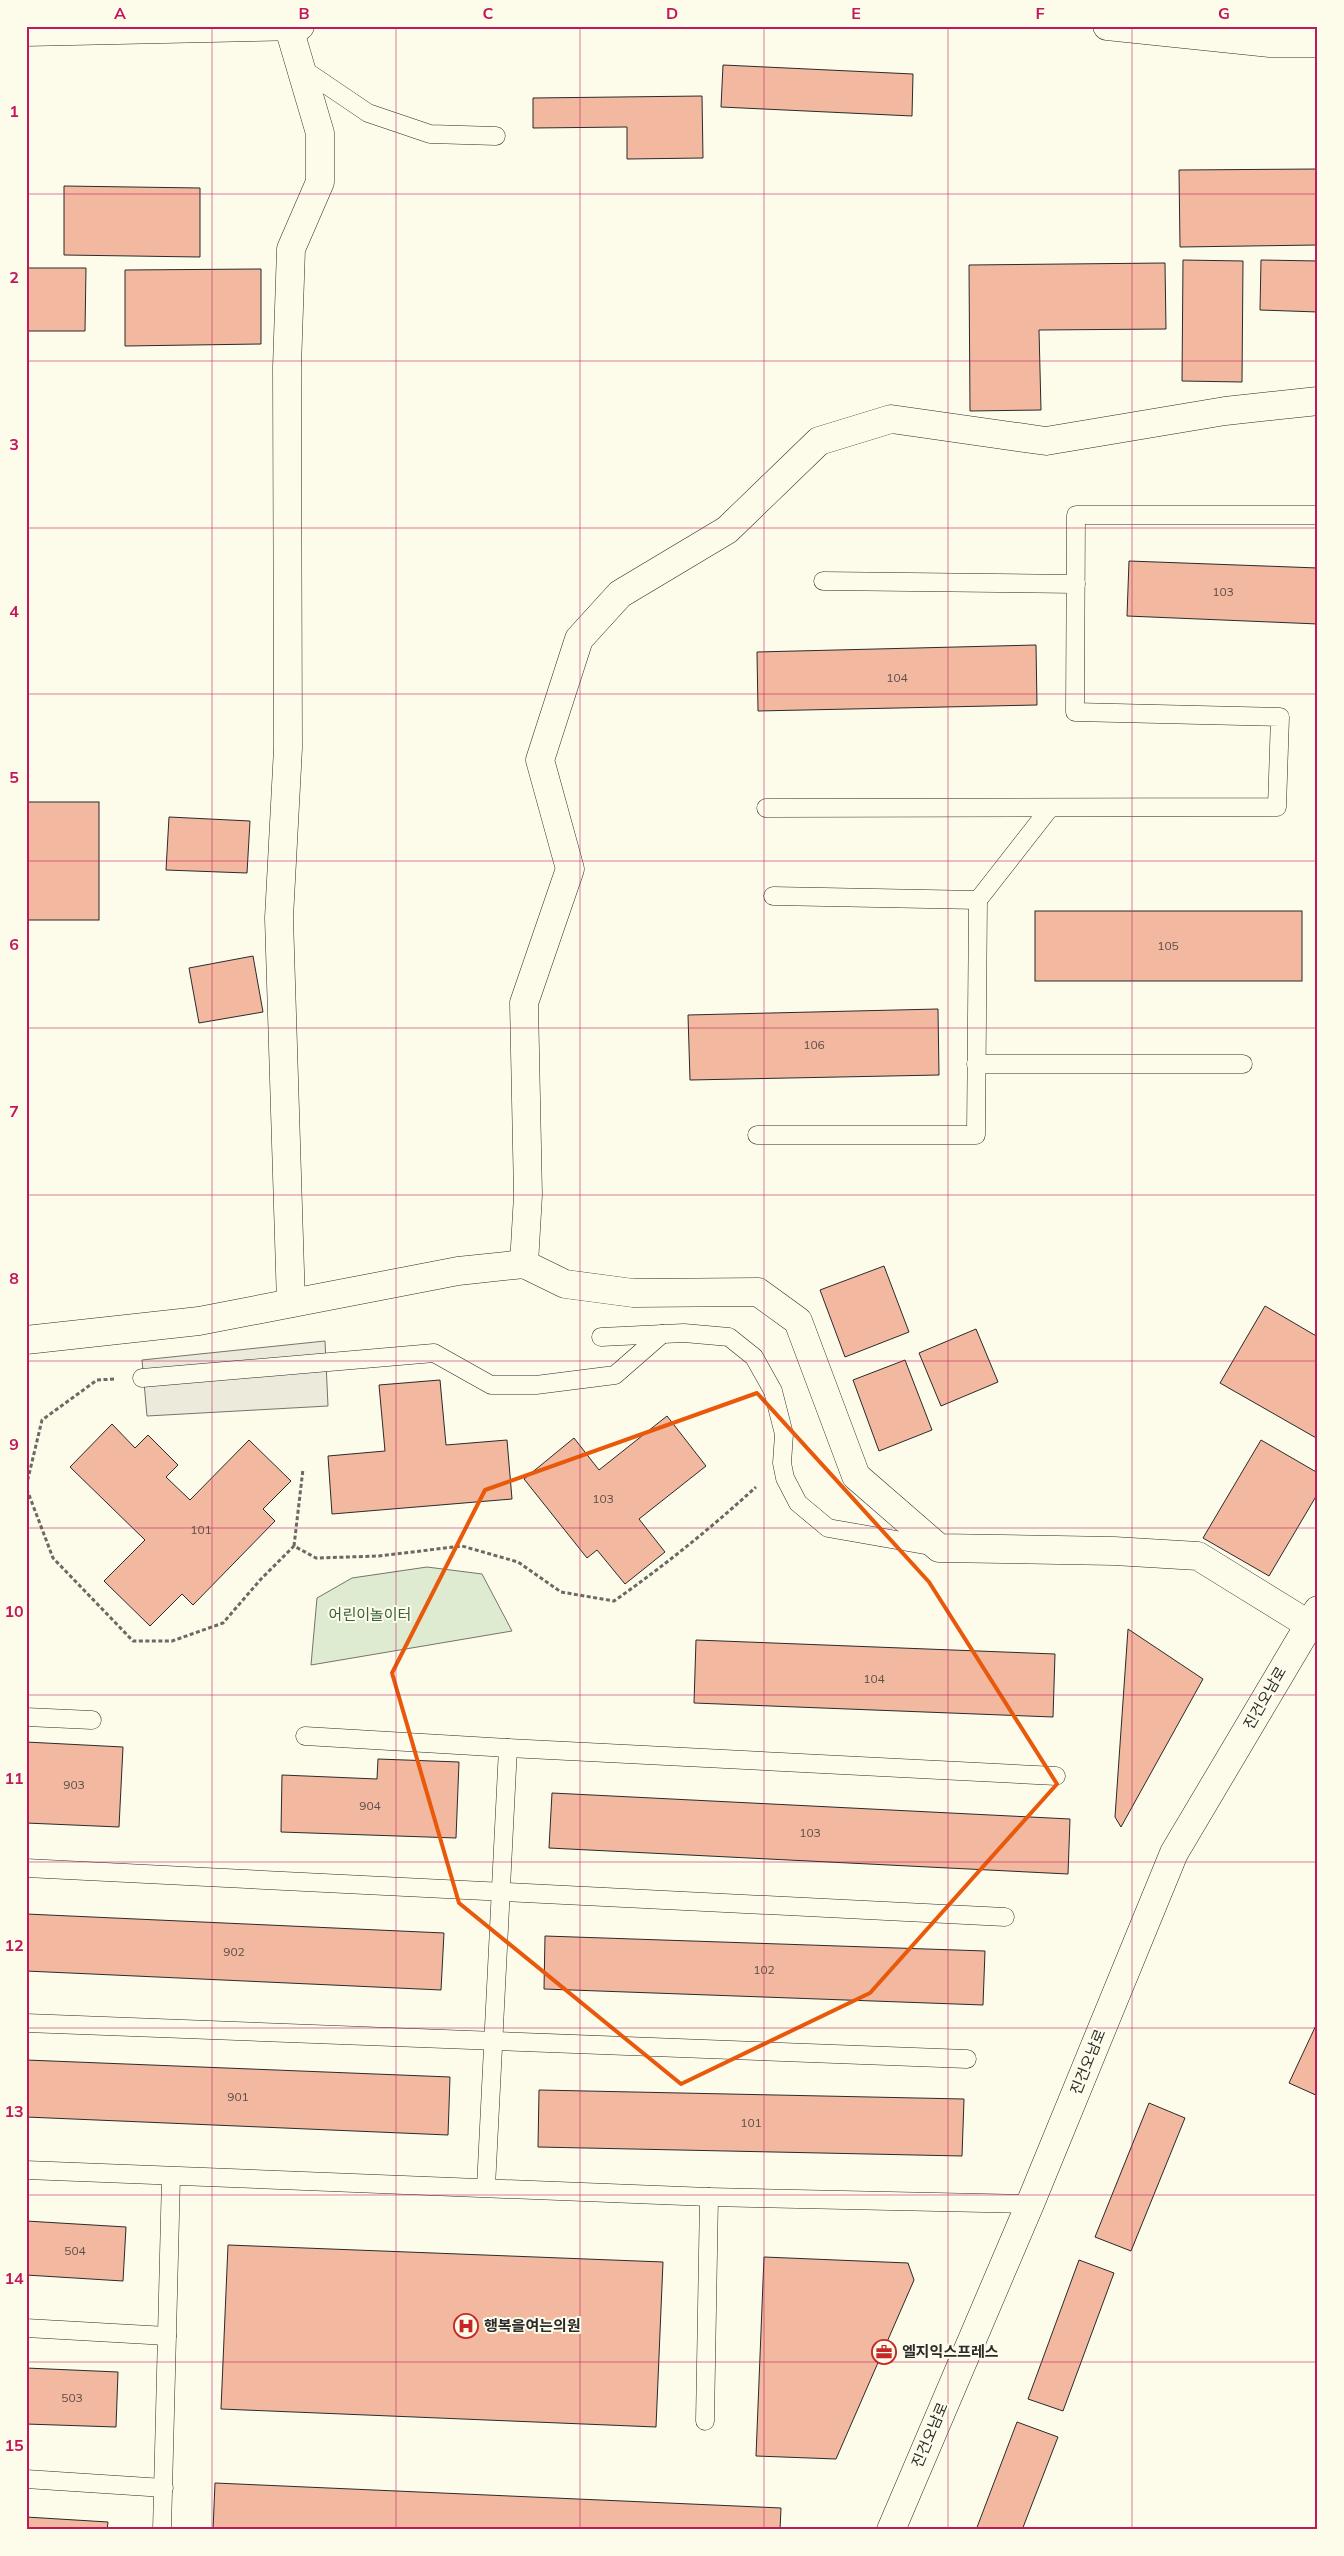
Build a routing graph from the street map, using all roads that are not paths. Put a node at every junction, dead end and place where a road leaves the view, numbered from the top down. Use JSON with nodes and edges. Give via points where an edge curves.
{"nodes":[{"id":1,"x":1108,"y":26,"type":"edge"},
{"id":2,"x":295,"y":27,"type":"edge"},
{"id":3,"x":26,"y":32,"type":"edge"},
{"id":4,"x":1318,"y":43,"type":"edge"},
{"id":5,"x":300,"y":67,"type":"junction"},
{"id":6,"x":496,"y":136,"type":"dead end"},
{"id":7,"x":1318,"y":401,"type":"edge"},
{"id":8,"x":1318,"y":514,"type":"edge"},
{"id":9,"x":823,"y":581,"type":"dead end"},
{"id":10,"x":1076,"y":584,"type":"junction"},
{"id":11,"x":766,"y":808,"type":"dead end"},
{"id":12,"x":1050,"y":808,"type":"junction"},
{"id":13,"x":774,"y":896,"type":"dead end"},
{"id":14,"x":978,"y":900,"type":"junction"},
{"id":15,"x":976,"y":1064,"type":"junction"},
{"id":16,"x":1243,"y":1064,"type":"dead end"},
{"id":17,"x":757,"y":1134,"type":"dead end"},
{"id":18,"x":524,"y":1264,"type":"junction"},
{"id":19,"x":291,"y":1303,"type":"junction"},
{"id":20,"x":662,"y":1334,"type":"junction"},
{"id":21,"x":601,"y":1337,"type":"dead end"},
{"id":22,"x":26,"y":1340,"type":"edge"},
{"id":23,"x":142,"y":1378,"type":"road end"},
{"id":24,"x":940,"y":1548,"type":"junction"},
{"id":25,"x":1313,"y":1617,"type":"edge"},
{"id":26,"x":26,"y":1717,"type":"edge"},
{"id":27,"x":92,"y":1720,"type":"dead end"},
{"id":28,"x":305,"y":1736,"type":"dead end"},
{"id":29,"x":508,"y":1748,"type":"junction"},
{"id":30,"x":1056,"y":1776,"type":"dead end"},
{"id":31,"x":26,"y":1868,"type":"edge"},
{"id":32,"x":501,"y":1891,"type":"junction"},
{"id":33,"x":1005,"y":1917,"type":"dead end"},
{"id":34,"x":26,"y":2023,"type":"edge"},
{"id":35,"x":494,"y":2040,"type":"junction"},
{"id":36,"x":967,"y":2059,"type":"dead end"},
{"id":37,"x":26,"y":2170,"type":"edge"},
{"id":38,"x":171,"y":2177,"type":"junction"},
{"id":39,"x":486,"y":2187,"type":"junction"},
{"id":40,"x":709,"y":2197,"type":"junction"},
{"id":41,"x":1030,"y":2204,"type":"junction"},
{"id":42,"x":26,"y":2328,"type":"edge"},
{"id":43,"x":168,"y":2336,"type":"junction"},
{"id":44,"x":705,"y":2421,"type":"dead end"},
{"id":45,"x":26,"y":2479,"type":"edge"},
{"id":46,"x":164,"y":2488,"type":"junction"},
{"id":47,"x":162,"y":2530,"type":"edge"},
{"id":48,"x":891,"y":2530,"type":"edge"}],
"edges":[{"from":1,"to":4,"type":"street","via":[[1270,42]]},
{"from":2,"to":3,"type":"street"},
{"from":2,"to":5,"type":"street"},
{"from":5,"to":6,"type":"lane","via":[[368,113],[430,134]]},
{"from":5,"to":19,"type":"street","via":[[320,133],[320,182],[291,249],[287,367],[288,748],[279,918]]},
{"from":7,"to":18,"type":"street","via":[[1225,412],[1046,441],[891,419],[819,441],[727,530],[620,594],[608,607],[579,639],[540,760],[570,869],[524,1003],[528,1196]]},
{"from":8,"to":10,"type":"lane","via":[[1076,515]]},
{"from":9,"to":10,"type":"lane"},
{"from":10,"to":12,"type":"lane","via":[[1075,712],[1280,717],[1277,807]]},
{"from":11,"to":12,"type":"lane"},
{"from":12,"to":14,"type":"lane"},
{"from":13,"to":14,"type":"lane"},
{"from":14,"to":15,"type":"lane"},
{"from":15,"to":16,"type":"lane"},
{"from":15,"to":17,"type":"lane","via":[[976,1134]]},
{"from":18,"to":19,"type":"street","via":[[458,1271]]},
{"from":18,"to":24,"type":"street","via":[[565,1284],[633,1293],[758,1292],[798,1321],[856,1476]]},
{"from":19,"to":22,"type":"street","via":[[199,1321]]},
{"from":20,"to":21,"type":"lane"},
{"from":20,"to":23,"type":"lane","via":[[615,1375],[536,1385],[492,1385],[434,1354]]},
{"from":20,"to":24,"type":"lane","via":[[729,1337],[754,1357],[774,1391],[784,1434],[782,1463],[785,1478],[798,1503],[828,1528]]},
{"from":24,"to":25,"type":"street","via":[[1198,1556]]},
{"from":25,"to":41,"type":"street","name":"진건오남로","via":[[1174,1853]]},
{"from":26,"to":27,"type":"lane"},
{"from":28,"to":29,"type":"lane"},
{"from":29,"to":30,"type":"lane"},
{"from":29,"to":32,"type":"lane"},
{"from":31,"to":32,"type":"lane"},
{"from":32,"to":33,"type":"lane"},
{"from":32,"to":35,"type":"lane"},
{"from":34,"to":35,"type":"lane"},
{"from":35,"to":36,"type":"lane"},
{"from":35,"to":39,"type":"lane"},
{"from":37,"to":38,"type":"lane"},
{"from":38,"to":39,"type":"lane"},
{"from":38,"to":43,"type":"lane"},
{"from":39,"to":40,"type":"lane"},
{"from":40,"to":41,"type":"lane"},
{"from":40,"to":44,"type":"lane"},
{"from":41,"to":48,"type":"street","name":"진건오남로"},
{"from":42,"to":43,"type":"lane"},
{"from":43,"to":46,"type":"lane"},
{"from":45,"to":46,"type":"lane"},
{"from":46,"to":47,"type":"lane"}]}
